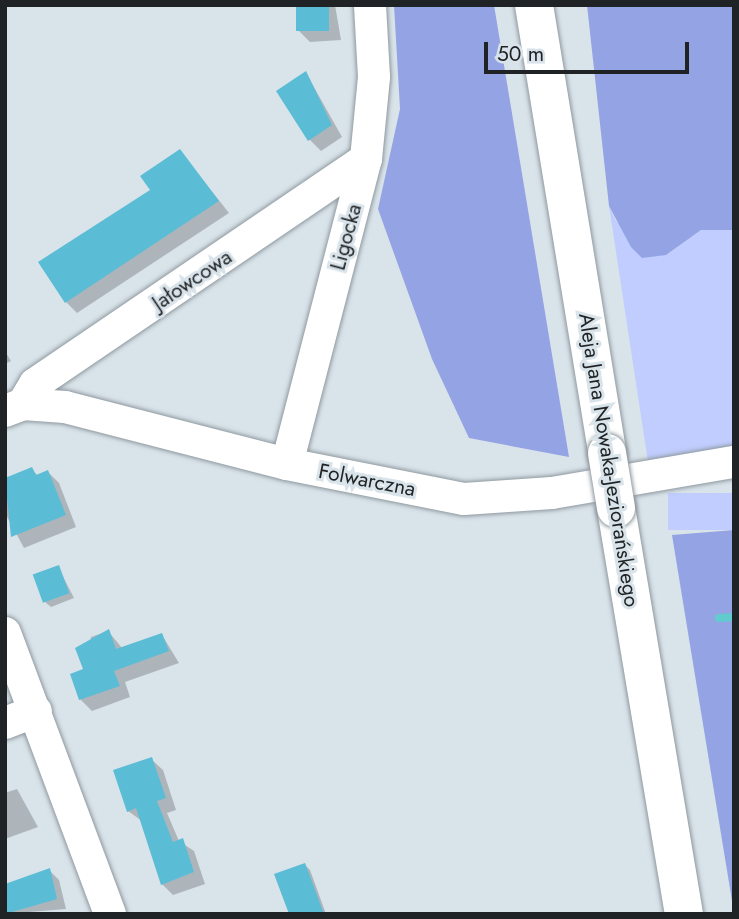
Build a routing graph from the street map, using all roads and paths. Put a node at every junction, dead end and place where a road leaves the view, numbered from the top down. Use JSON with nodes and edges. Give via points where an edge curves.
{"nodes":[{"id":1,"x":370,"y":5,"type":"edge"},
{"id":2,"x":534,"y":5,"type":"edge"},
{"id":3,"x":366,"y":159,"type":"junction"},
{"id":4,"x":14,"y":407,"type":"edge"},
{"id":5,"x":734,"y":462,"type":"edge"},
{"id":6,"x":287,"y":464,"type":"junction"},
{"id":7,"x":5,"y":633,"type":"edge"},
{"id":8,"x":36,"y":711,"type":"junction"},
{"id":9,"x":5,"y":723,"type":"edge"},
{"id":10,"x":110,"y":914,"type":"edge"},
{"id":11,"x":684,"y":914,"type":"edge"}],
"edges":[{"from":1,"to":3,"type":"street","name":"Ligocka","via":[[374,77]]},
{"from":2,"to":11,"type":"main road","name":"Aleja Jana Nowaka-Jeziorańskiego","bridge":true},
{"from":3,"to":4,"type":"street","name":"Jałowcowa","via":[[35,384]]},
{"from":3,"to":6,"type":"street","name":"Ligocka"},
{"from":4,"to":6,"type":"street","name":"Folwarczna","via":[[65,407]]},
{"from":5,"to":6,"type":"street","name":"Folwarczna","via":[[552,493],[464,499]]},
{"from":7,"to":8,"type":"street"},
{"from":8,"to":9,"type":"street"},
{"from":8,"to":10,"type":"street"}]}
